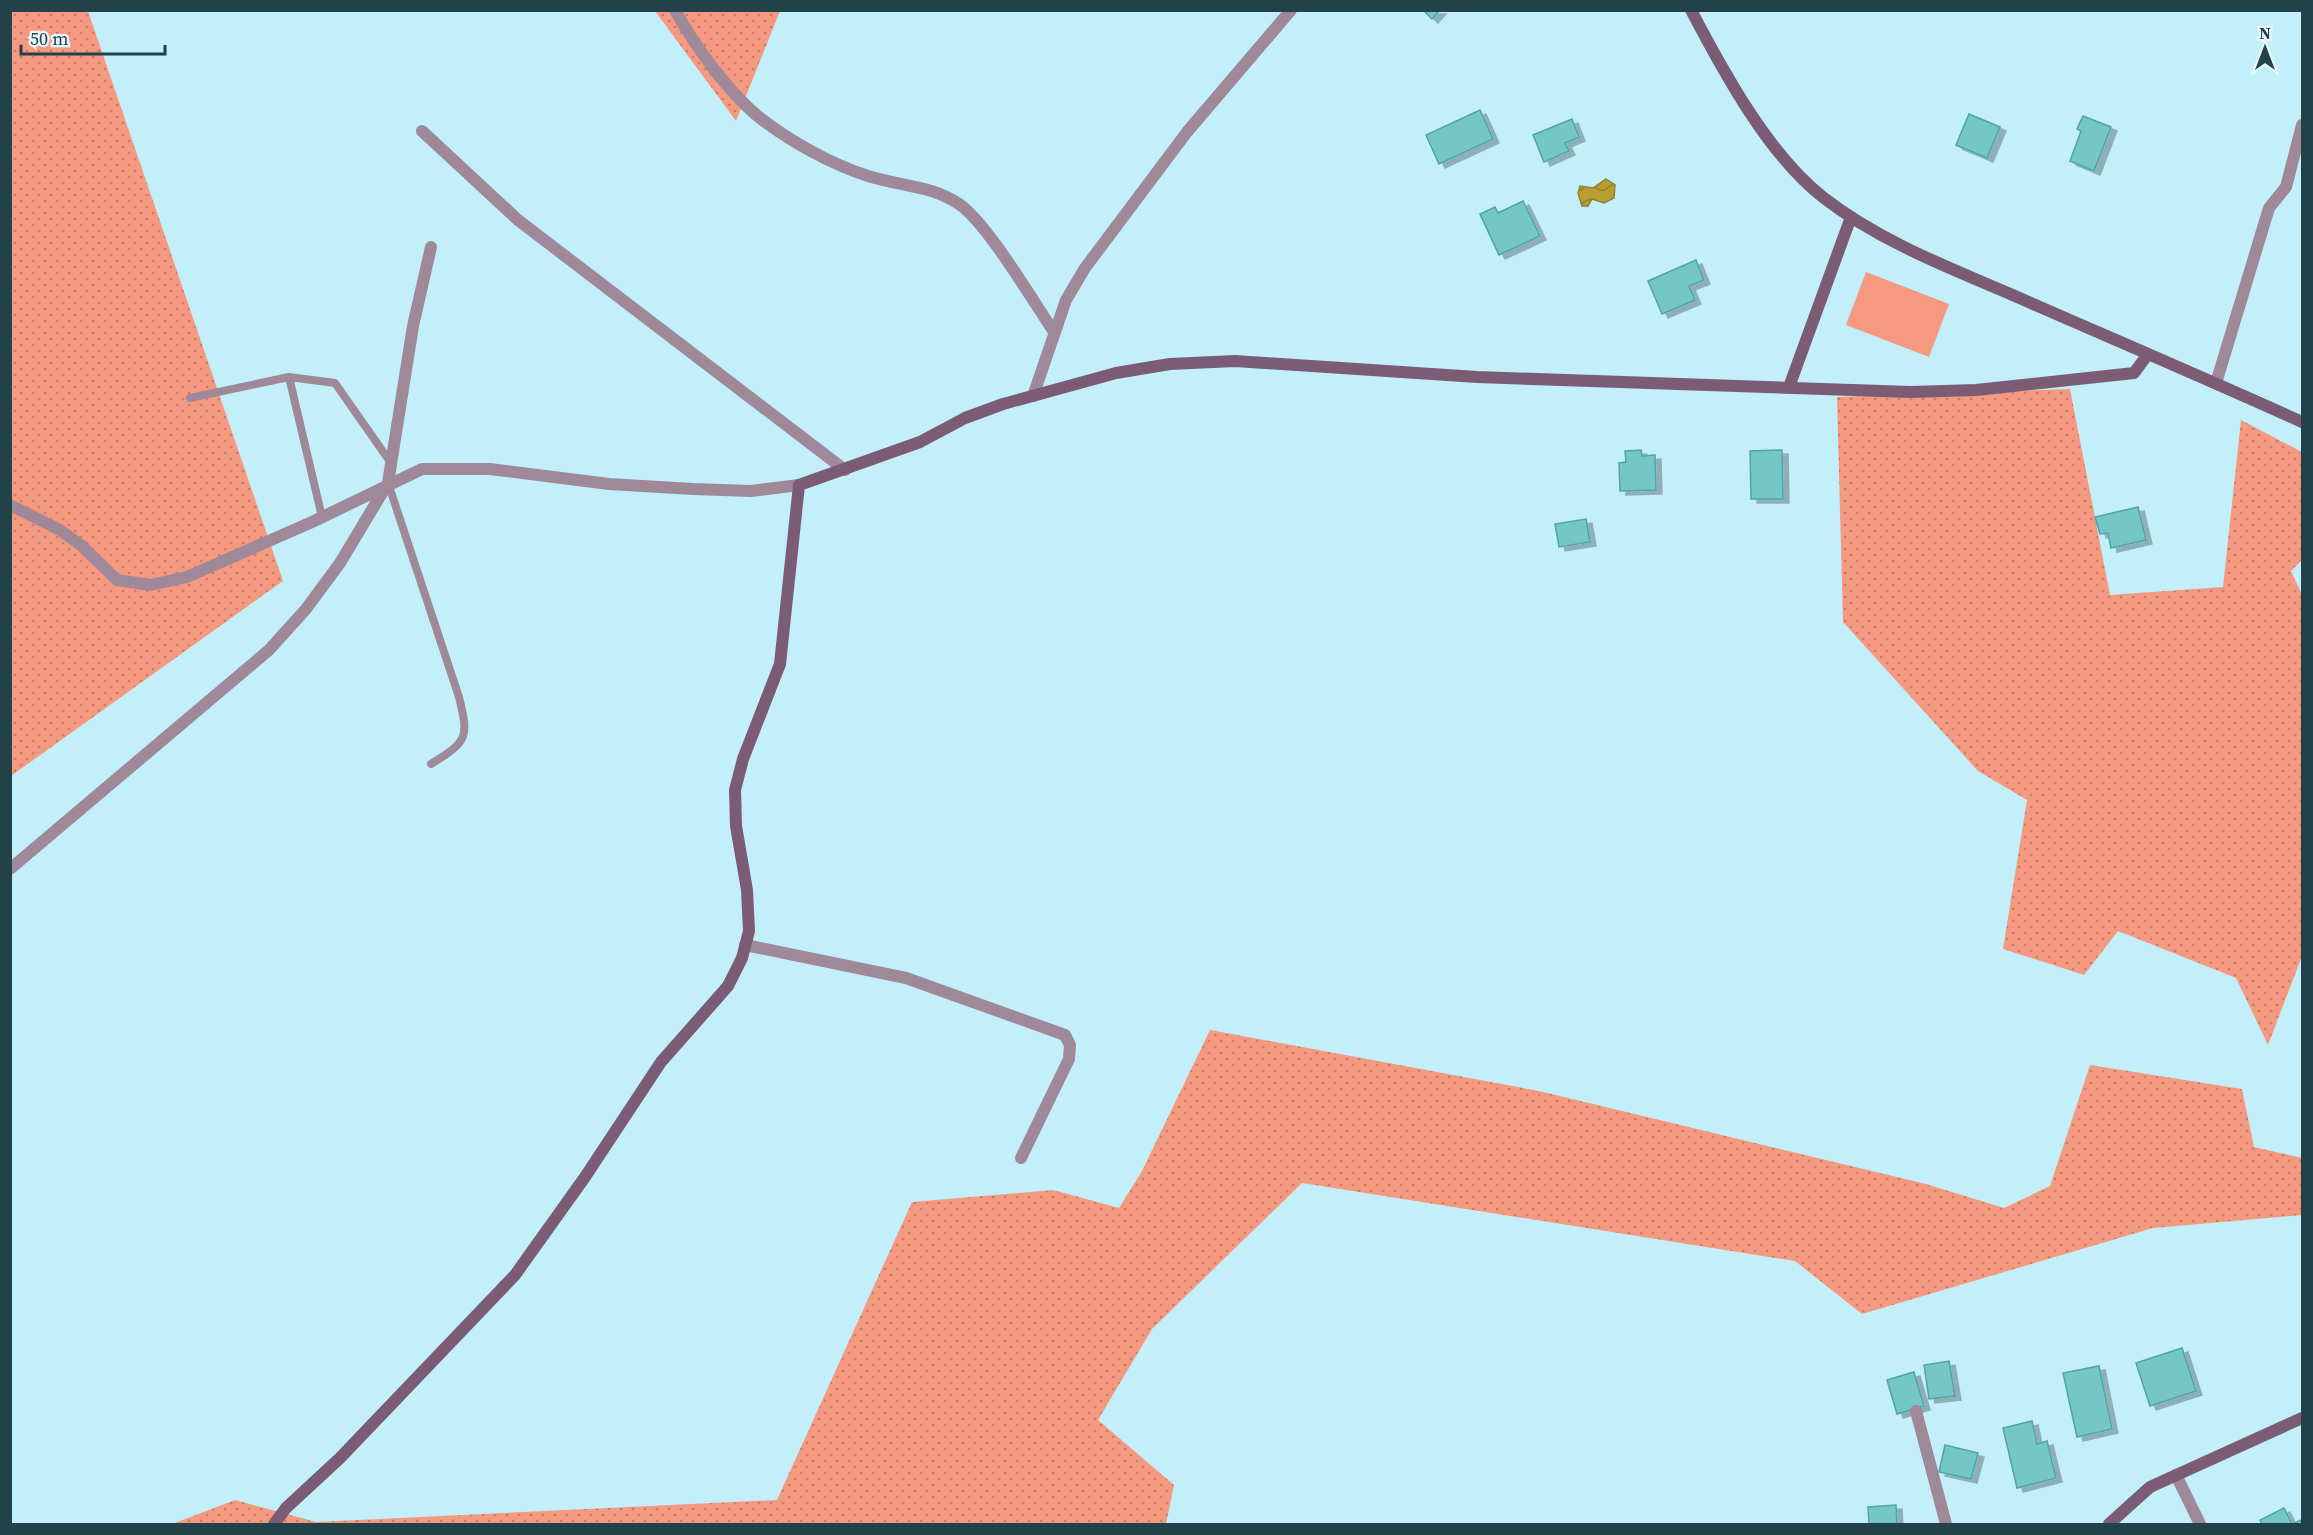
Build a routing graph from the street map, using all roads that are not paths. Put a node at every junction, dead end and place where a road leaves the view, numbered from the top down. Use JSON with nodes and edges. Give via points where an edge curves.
{"nodes":[{"id":1,"x":675,"y":10,"type":"edge"},
{"id":2,"x":1291,"y":10,"type":"edge"},
{"id":3,"x":1691,"y":10,"type":"edge"},
{"id":4,"x":2302,"y":125,"type":"edge"},
{"id":5,"x":422,"y":131,"type":"dead end"},
{"id":6,"x":1851,"y":217,"type":"junction"},
{"id":7,"x":431,"y":247,"type":"dead end"},
{"id":8,"x":1054,"y":332,"type":"junction"},
{"id":9,"x":2148,"y":354,"type":"junction"},
{"id":10,"x":289,"y":377,"type":"junction"},
{"id":11,"x":2217,"y":383,"type":"junction"},
{"id":12,"x":1789,"y":387,"type":"junction"},
{"id":13,"x":1033,"y":396,"type":"junction"},
{"id":14,"x":190,"y":398,"type":"dead end"},
{"id":15,"x":2302,"y":422,"type":"edge"},
{"id":16,"x":391,"y":463,"type":"junction"},
{"id":17,"x":845,"y":470,"type":"junction"},
{"id":18,"x":388,"y":483,"type":"junction"},
{"id":19,"x":799,"y":485,"type":"junction"},
{"id":20,"x":10,"y":505,"type":"edge"},
{"id":21,"x":322,"y":517,"type":"junction"},
{"id":22,"x":431,"y":764,"type":"dead end"},
{"id":23,"x":10,"y":869,"type":"edge"},
{"id":24,"x":746,"y":945,"type":"junction"},
{"id":25,"x":1021,"y":1158,"type":"dead end"},
{"id":26,"x":1916,"y":1411,"type":"dead end"},
{"id":27,"x":2302,"y":1418,"type":"edge"},
{"id":28,"x":2176,"y":1475,"type":"junction"},
{"id":29,"x":274,"y":1524,"type":"edge"},
{"id":30,"x":1946,"y":1524,"type":"edge"},
{"id":31,"x":2109,"y":1524,"type":"edge"},
{"id":32,"x":2200,"y":1524,"type":"edge"}],
"edges":[{"from":1,"to":8,"type":"street","via":[[722,78],[759,117],[847,169],[919,186],[961,205],[991,240]]},
{"from":2,"to":8,"type":"street","via":[[1125,212],[1066,300]]},
{"from":3,"to":6,"type":"street","via":[[1741,100],[1783,156],[1822,197]]},
{"from":4,"to":11,"type":"street","via":[[2286,187],[2269,208]]},
{"from":5,"to":17,"type":"street","via":[[518,220]]},
{"from":6,"to":9,"type":"street","via":[[1926,257]]},
{"from":6,"to":12,"type":"street"},
{"from":7,"to":16,"type":"street","via":[[413,326]]},
{"from":8,"to":13,"type":"street"},
{"from":9,"to":11,"type":"street"},
{"from":9,"to":12,"type":"street","via":[[2134,373],[1976,390],[1911,392]]},
{"from":10,"to":14,"type":"lane"},
{"from":10,"to":16,"type":"lane","via":[[335,383]]},
{"from":10,"to":21,"type":"lane"},
{"from":11,"to":15,"type":"street"},
{"from":12,"to":13,"type":"street","via":[[1477,377],[1235,361],[1170,364],[1116,373]]},
{"from":13,"to":17,"type":"street","via":[[975,415],[920,442]]},
{"from":16,"to":18,"type":"street"},
{"from":17,"to":19,"type":"street"},
{"from":18,"to":19,"type":"street","via":[[422,469],[447,467],[693,489],[752,491]]},
{"from":18,"to":21,"type":"street"},
{"from":18,"to":22,"type":"lane","via":[[467,728],[460,744]]},
{"from":18,"to":23,"type":"street","via":[[340,563],[269,650]]},
{"from":19,"to":24,"type":"street","via":[[780,664],[735,790],[736,826],[747,890]]},
{"from":20,"to":21,"type":"street","via":[[60,530],[117,580],[150,585],[187,577]]},
{"from":24,"to":25,"type":"street","via":[[906,978],[1065,1035],[1070,1045],[1069,1059]]},
{"from":24,"to":29,"type":"street","via":[[728,986],[661,1062],[515,1275]]},
{"from":26,"to":30,"type":"street"},
{"from":27,"to":28,"type":"street"},
{"from":28,"to":31,"type":"street","via":[[2150,1487]]},
{"from":28,"to":32,"type":"street"}]}
